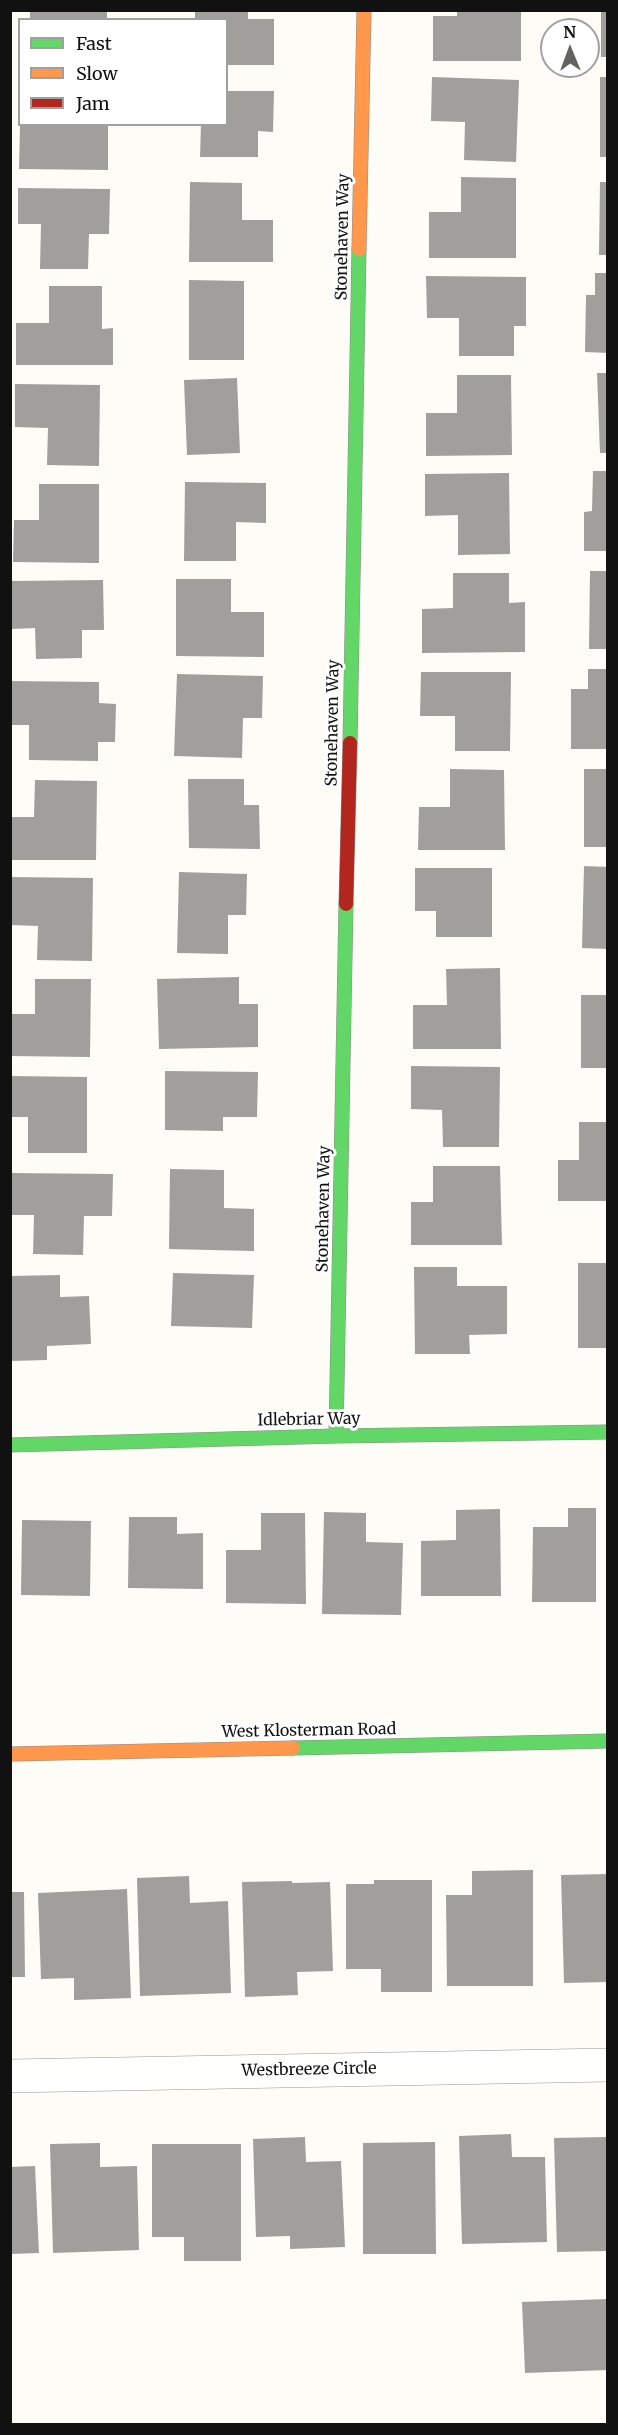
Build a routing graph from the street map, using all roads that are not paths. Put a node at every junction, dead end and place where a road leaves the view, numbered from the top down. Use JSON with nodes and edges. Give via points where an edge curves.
{"nodes":[{"id":1,"x":364,"y":10,"type":"edge"},
{"id":2,"x":608,"y":1432,"type":"edge"},
{"id":3,"x":336,"y":1436,"type":"junction"},
{"id":4,"x":10,"y":1445,"type":"edge"},
{"id":5,"x":608,"y":1741,"type":"edge"},
{"id":6,"x":10,"y":1754,"type":"edge"},
{"id":7,"x":608,"y":2065,"type":"edge"},
{"id":8,"x":10,"y":2076,"type":"edge"}],
"edges":[{"from":1,"to":3,"type":"street","name":"Stonehaven Way"},
{"from":2,"to":3,"type":"street","name":"Idlebriar Way"},
{"from":3,"to":4,"type":"street","name":"Idlebriar Way"},
{"from":5,"to":6,"type":"street","name":"West Klosterman Road"},
{"from":7,"to":8,"type":"street","name":"Westbreeze Circle"}]}
